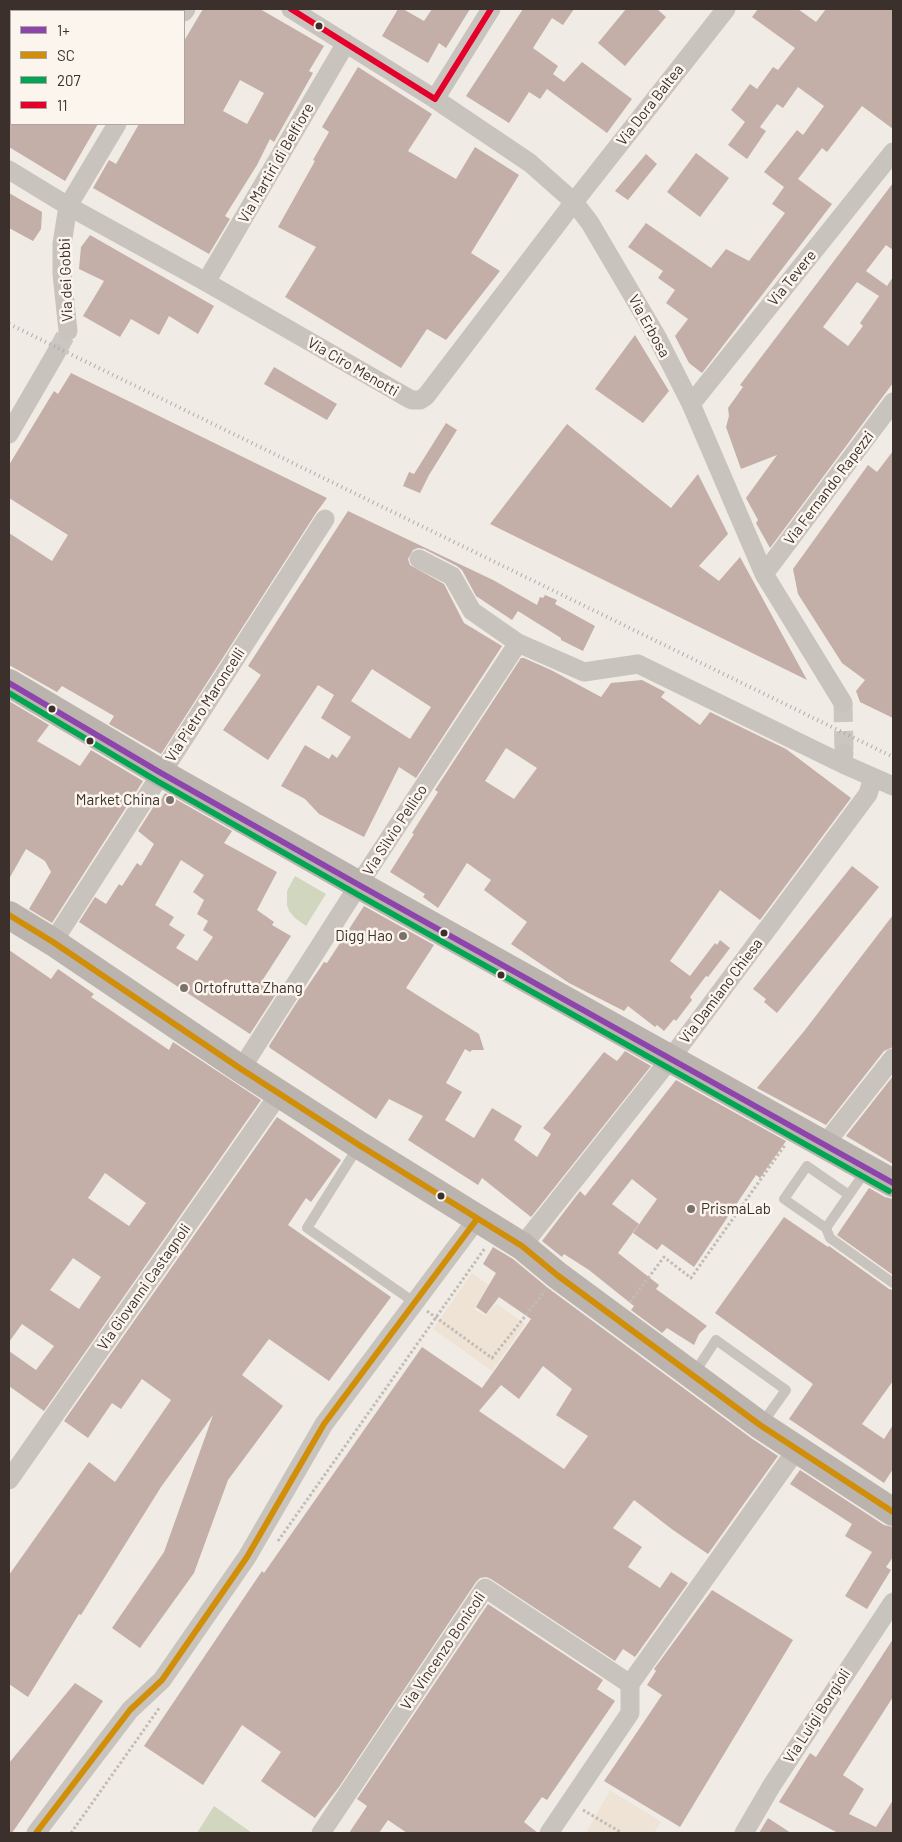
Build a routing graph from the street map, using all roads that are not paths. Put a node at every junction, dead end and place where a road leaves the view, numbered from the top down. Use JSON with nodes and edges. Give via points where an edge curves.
{"nodes":[{"id":1,"x":291,"y":9,"type":"edge"},
{"id":2,"x":491,"y":9,"type":"edge"},
{"id":3,"x":726,"y":9,"type":"edge"},
{"id":4,"x":346,"y":43,"type":"junction"},
{"id":5,"x":435,"y":98,"type":"junction"},
{"id":6,"x":115,"y":125,"type":"edge"},
{"id":7,"x":893,"y":152,"type":"edge"},
{"id":8,"x":9,"y":170,"type":"edge"},
{"id":9,"x":574,"y":202,"type":"junction"},
{"id":10,"x":68,"y":206,"type":"junction"},
{"id":11,"x":206,"y":282,"type":"junction"},
{"id":12,"x":68,"y":331,"type":"tunnel mouth"},
{"id":13,"x":56,"y":353,"type":"tunnel mouth"},
{"id":14,"x":893,"y":402,"type":"edge"},
{"id":15,"x":691,"y":404,"type":"junction"},
{"id":16,"x":9,"y":434,"type":"edge"},
{"id":17,"x":325,"y":520,"type":"dead end"},
{"id":18,"x":418,"y":559,"type":"dead end"},
{"id":19,"x":764,"y":574,"type":"junction"},
{"id":20,"x":518,"y":643,"type":"junction"},
{"id":21,"x":9,"y":683,"type":"edge"},
{"id":22,"x":843,"y":703,"type":"tunnel mouth"},
{"id":23,"x":161,"y":772,"type":"junction"},
{"id":24,"x":873,"y":777,"type":"junction"},
{"id":25,"x":893,"y":786,"type":"edge"},
{"id":26,"x":359,"y":884,"type":"junction"},
{"id":27,"x":9,"y":915,"type":"edge"},
{"id":28,"x":53,"y":942,"type":"junction"},
{"id":29,"x":671,"y":1058,"type":"junction"},
{"id":30,"x":893,"y":1058,"type":"edge"},
{"id":31,"x":241,"y":1069,"type":"junction"},
{"id":32,"x":280,"y":1094,"type":"junction"},
{"id":33,"x":824,"y":1144,"type":"junction"},
{"id":34,"x":359,"y":1145,"type":"junction"},
{"id":35,"x":867,"y":1168,"type":"junction"},
{"id":36,"x":893,"y":1183,"type":"edge"},
{"id":37,"x":849,"y":1195,"type":"junction"},
{"id":38,"x":477,"y":1219,"type":"junction"},
{"id":39,"x":826,"y":1228,"type":"junction"},
{"id":40,"x":522,"y":1246,"type":"junction"},
{"id":41,"x":893,"y":1283,"type":"edge"},
{"id":42,"x":414,"y":1302,"type":"junction"},
{"id":43,"x":692,"y":1376,"type":"junction"},
{"id":44,"x":760,"y":1425,"type":"junction"},
{"id":45,"x":797,"y":1449,"type":"junction"},
{"id":46,"x":9,"y":1480,"type":"edge"},
{"id":47,"x":893,"y":1512,"type":"edge"},
{"id":48,"x":893,"y":1602,"type":"edge"},
{"id":49,"x":630,"y":1684,"type":"junction"},
{"id":50,"x":36,"y":1833,"type":"edge"},
{"id":51,"x":321,"y":1833,"type":"edge"},
{"id":52,"x":549,"y":1833,"type":"edge"},
{"id":53,"x":744,"y":1833,"type":"edge"}],
"edges":[{"from":1,"to":4,"type":"street","name":"Via Erbosa"},
{"from":2,"to":5,"type":"street"},
{"from":3,"to":9,"type":"street","name":"Via Dora Baltea"},
{"from":4,"to":5,"type":"street","name":"Via Erbosa"},
{"from":4,"to":11,"type":"street","name":"Via Martiri di Belfiore"},
{"from":5,"to":9,"type":"street","name":"Via Erbosa","via":[[530,163]]},
{"from":6,"to":10,"type":"street","name":"Via dei Gobbi"},
{"from":7,"to":15,"type":"street","name":"Via Tevere"},
{"from":8,"to":10,"type":"street","name":"Via Ciro Menotti"},
{"from":9,"to":11,"type":"street","name":"Via Ciro Menotti","via":[[420,400],[408,398]]},
{"from":9,"to":15,"type":"street","name":"Via Erbosa","via":[[590,223],[657,338]]},
{"from":10,"to":11,"type":"street","name":"Via Ciro Menotti"},
{"from":10,"to":12,"type":"street","name":"Via dei Gobbi","via":[[62,244]]},
{"from":13,"to":16,"type":"street"},
{"from":14,"to":19,"type":"street","name":"Via Fernando Rapezzi"},
{"from":15,"to":19,"type":"street","name":"Via Erbosa"},
{"from":17,"to":23,"type":"street","name":"Via Pietro Maroncelli"},
{"from":18,"to":20,"type":"street","via":[[452,576],[472,611]]},
{"from":19,"to":22,"type":"street","name":"Via Erbosa"},
{"from":20,"to":24,"type":"street","via":[[584,672],[638,664],[844,758]]},
{"from":20,"to":26,"type":"street","name":"Via Silvio Pellico"},
{"from":21,"to":23,"type":"street"},
{"from":23,"to":26,"type":"street"},
{"from":23,"to":28,"type":"street","name":"Via Pietro Maroncelli"},
{"from":24,"to":25,"type":"street"},
{"from":24,"to":29,"type":"street","name":"Via Damiano Chiesa","via":[[868,794]]},
{"from":26,"to":29,"type":"street"},
{"from":26,"to":31,"type":"street","name":"Via Silvio Pellico"},
{"from":27,"to":28,"type":"street"},
{"from":28,"to":31,"type":"street"},
{"from":29,"to":33,"type":"street"},
{"from":29,"to":40,"type":"street","name":"Via Damiano Chiesa"},
{"from":30,"to":33,"type":"street"},
{"from":31,"to":32,"type":"street"},
{"from":32,"to":34,"type":"street"},
{"from":32,"to":46,"type":"street","name":"Via Giovanni Castagnoli"},
{"from":33,"to":35,"type":"street"},
{"from":34,"to":38,"type":"street"},
{"from":34,"to":42,"type":"lane","via":[[307,1228]]},
{"from":35,"to":36,"type":"street"},
{"from":35,"to":37,"type":"lane"},
{"from":37,"to":39,"type":"lane"},
{"from":37,"to":39,"type":"lane","via":[[807,1166],[793,1186],[784,1199]]},
{"from":38,"to":40,"type":"street"},
{"from":38,"to":42,"type":"street"},
{"from":39,"to":41,"type":"lane","via":[[830,1238]]},
{"from":40,"to":43,"type":"street","via":[[555,1278]]},
{"from":42,"to":50,"type":"street","via":[[324,1424],[247,1557],[162,1680],[130,1710]]},
{"from":43,"to":44,"type":"street"},
{"from":43,"to":44,"type":"lane","via":[[716,1340],[786,1390]]},
{"from":44,"to":45,"type":"street"},
{"from":45,"to":47,"type":"street"},
{"from":45,"to":49,"type":"street"},
{"from":48,"to":53,"type":"street","name":"Via Luigi Borgioli"},
{"from":49,"to":51,"type":"street","name":"Via Vincenzo Bonicoli","via":[[485,1588]]},
{"from":49,"to":52,"type":"street","via":[[630,1713]]}]}
